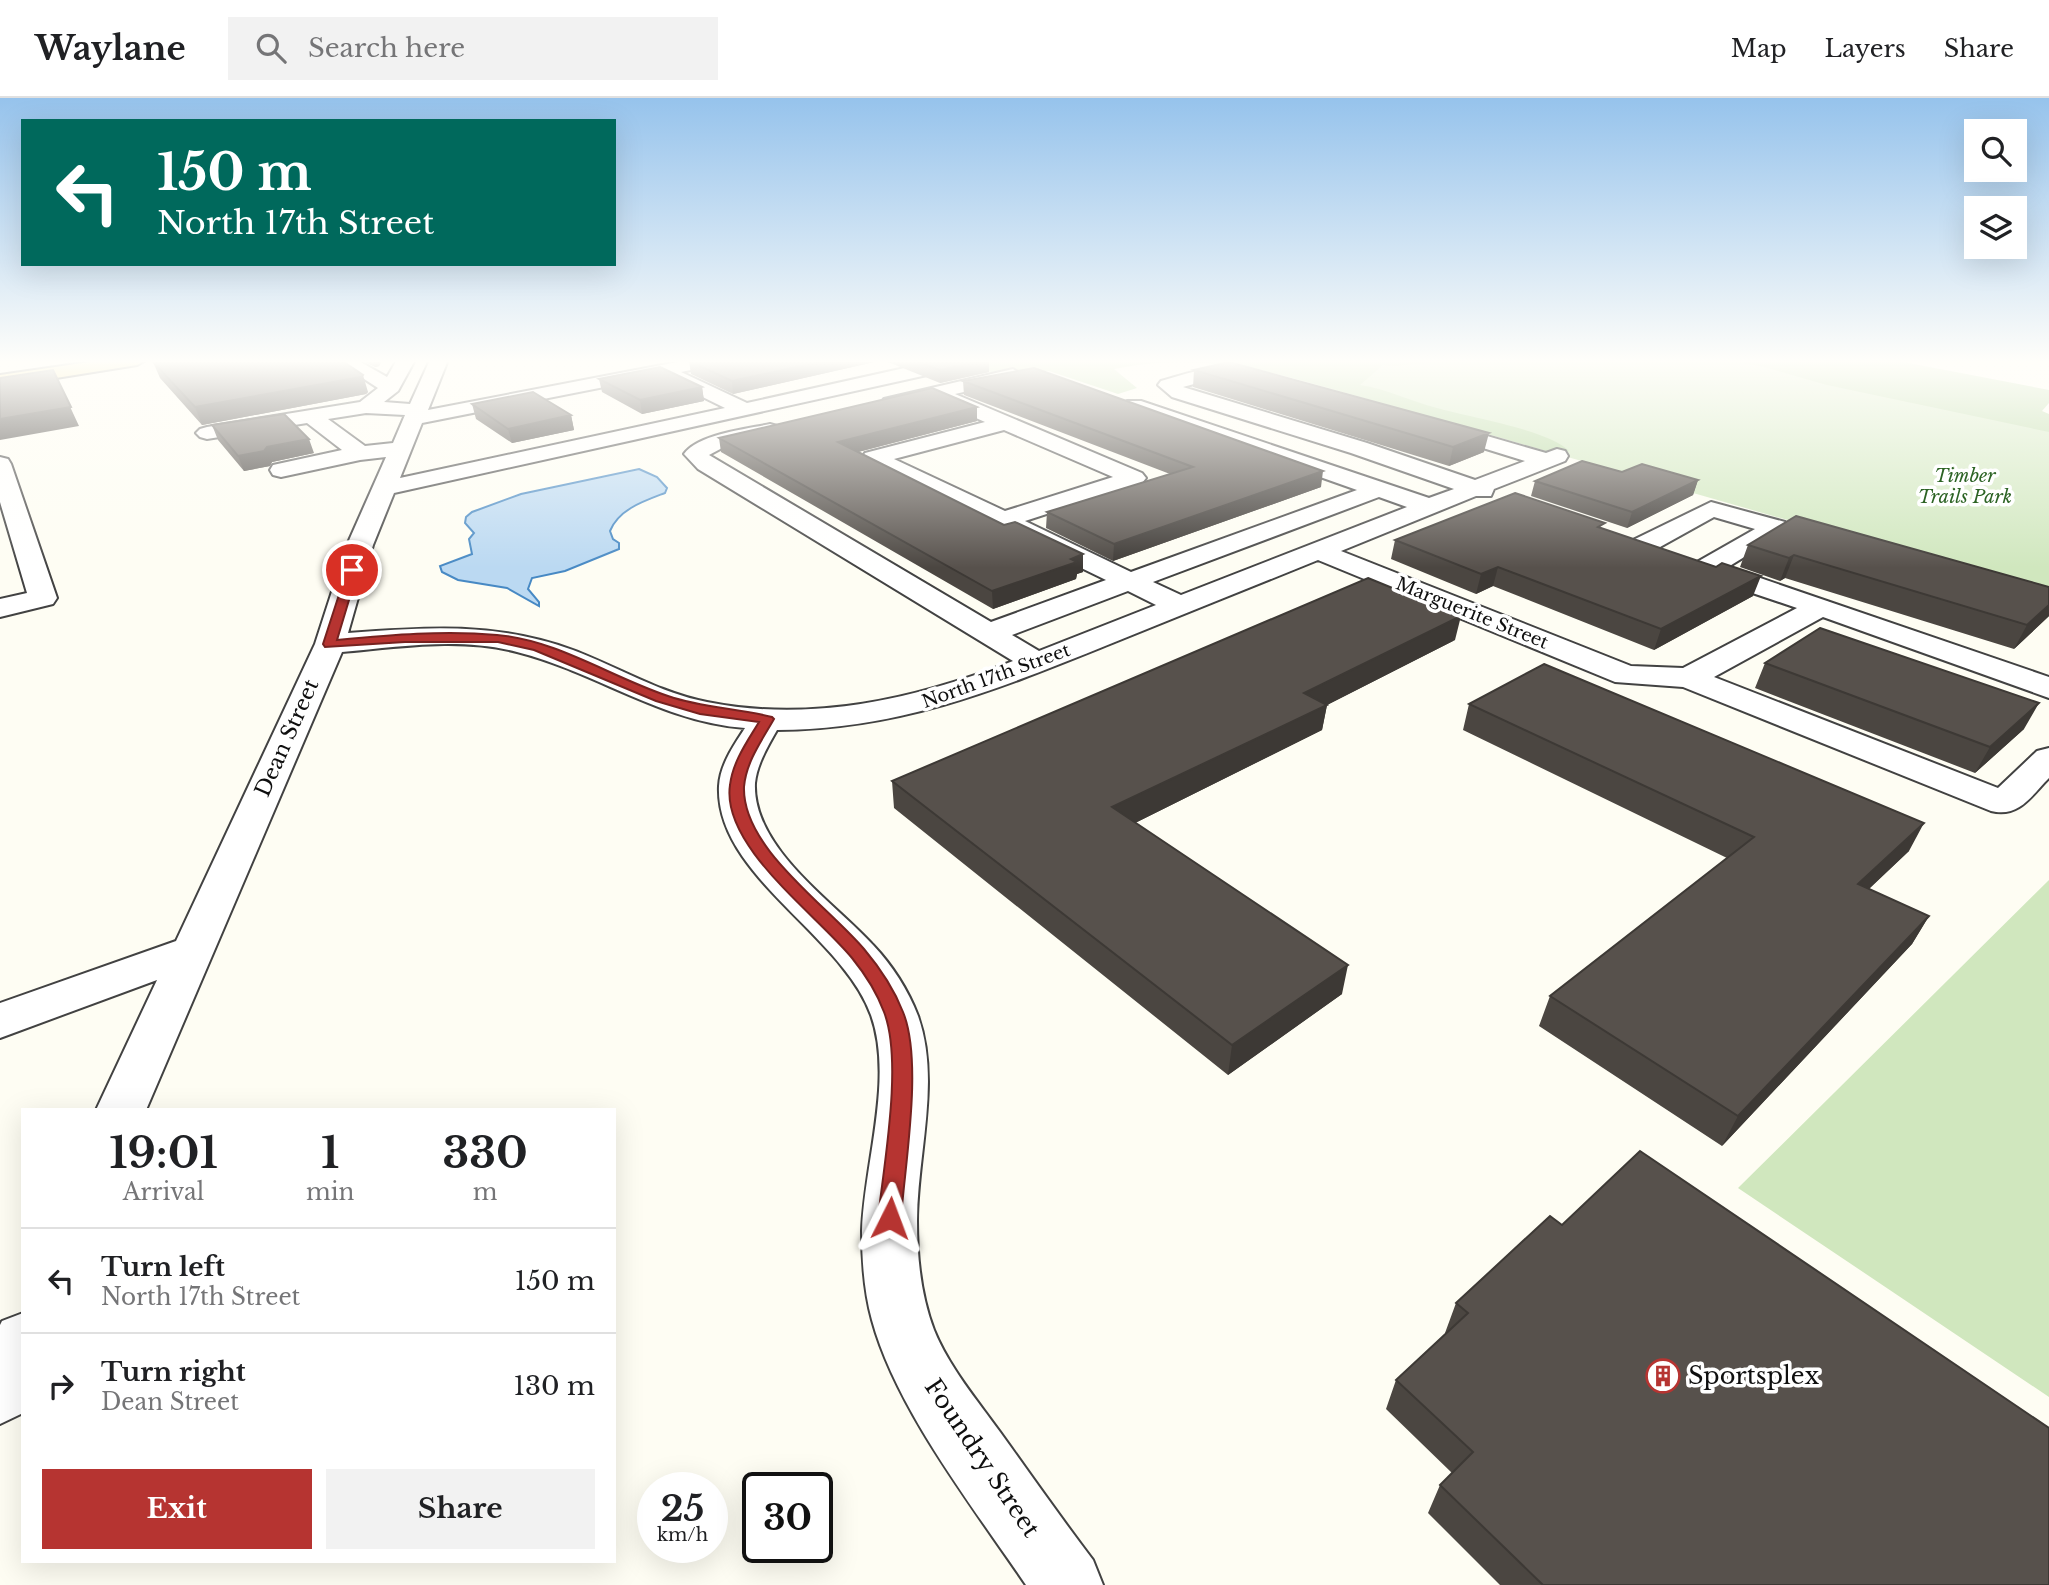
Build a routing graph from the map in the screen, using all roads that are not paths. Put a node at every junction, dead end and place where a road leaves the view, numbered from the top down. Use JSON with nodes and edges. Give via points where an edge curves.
{"nodes":[{"id":1,"x":229,"y":429,"type":"edge"},
{"id":2,"x":329,"y":429,"type":"edge"},
{"id":3,"x":409,"y":429,"type":"edge"},
{"id":4,"x":655,"y":429,"type":"edge"},
{"id":5,"x":771,"y":429,"type":"edge"},
{"id":6,"x":982,"y":429,"type":"edge"},
{"id":7,"x":1021,"y":429,"type":"edge"},
{"id":8,"x":1206,"y":429,"type":"edge"},
{"id":9,"x":1298,"y":429,"type":"edge"},
{"id":10,"x":1446,"y":429,"type":"edge"},
{"id":11,"x":207,"y":433,"type":"edge"},
{"id":12,"x":401,"y":449,"type":"junction"},
{"id":13,"x":360,"y":453,"type":"junction"},
{"id":14,"x":0,"y":464,"type":"edge"},
{"id":15,"x":281,"y":470,"type":"edge"},
{"id":16,"x":385,"y":488,"type":"junction"},
{"id":17,"x":1473,"y":488,"type":"junction"},
{"id":18,"x":1380,"y":489,"type":"junction"},
{"id":19,"x":1512,"y":501,"type":"edge"},
{"id":20,"x":1427,"y":506,"type":"junction"},
{"id":21,"x":1003,"y":520,"type":"junction"},
{"id":22,"x":1616,"y":537,"type":"edge"},
{"id":23,"x":1642,"y":546,"type":"junction"},
{"id":24,"x":1318,"y":551,"type":"junction"},
{"id":25,"x":1707,"y":568,"type":"junction"},
{"id":26,"x":1127,"y":580,"type":"junction"},
{"id":27,"x":1180,"y":606,"type":"junction"},
{"id":28,"x":1821,"y":607,"type":"junction"},
{"id":29,"x":0,"y":608,"type":"edge"},
{"id":30,"x":989,"y":633,"type":"junction"},
{"id":31,"x":330,"y":644,"type":"junction"},
{"id":32,"x":1038,"y":663,"type":"junction"},
{"id":33,"x":1688,"y":678,"type":"junction"},
{"id":34,"x":2049,"y":688,"type":"edge"},
{"id":35,"x":767,"y":719,"type":"junction"},
{"id":36,"x":2049,"y":758,"type":"edge"},
{"id":37,"x":191,"y":951,"type":"junction"},
{"id":38,"x":0,"y":1021,"type":"edge"},
{"id":39,"x":122,"y":1108,"type":"edge"},
{"id":40,"x":21,"y":1345,"type":"edge"},
{"id":41,"x":0,"y":1394,"type":"edge"},
{"id":42,"x":1068,"y":1585,"type":"edge"}],
"edges":[{"from":1,"to":11,"type":"street"},
{"from":2,"to":13,"type":"street"},
{"from":3,"to":12,"type":"street","name":"Dean Street"},
{"from":4,"to":16,"type":"street"},
{"from":5,"to":30,"type":"street","via":[[717,442],[695,454]]},
{"from":6,"to":21,"type":"street","via":[[873,458]]},
{"from":7,"to":21,"type":"street","via":[[1134,478]]},
{"from":8,"to":18,"type":"street"},
{"from":9,"to":17,"type":"street"},
{"from":10,"to":17,"type":"street","name":"North 17th Street","via":[[1552,458]]},
{"from":12,"to":13,"type":"street"},
{"from":12,"to":16,"type":"street","name":"Dean Street"},
{"from":13,"to":15,"type":"street"},
{"from":14,"to":29,"type":"street","via":[[43,598]]},
{"from":16,"to":31,"type":"street","name":"Dean Street","via":[[360,545]]},
{"from":17,"to":19,"type":"street"},
{"from":17,"to":20,"type":"street","name":"North 17th Street"},
{"from":18,"to":20,"type":"street"},
{"from":18,"to":26,"type":"street"},
{"from":20,"to":24,"type":"street","name":"North 17th Street"},
{"from":21,"to":26,"type":"street"},
{"from":22,"to":23,"type":"street"},
{"from":23,"to":25,"type":"street"},
{"from":23,"to":25,"type":"street","via":[[1711,509],[1776,527]]},
{"from":24,"to":27,"type":"street","name":"North 17th Street"},
{"from":24,"to":33,"type":"street","name":"Marguerite Street","via":[[1626,675]]},
{"from":25,"to":28,"type":"street"},
{"from":26,"to":27,"type":"street"},
{"from":26,"to":30,"type":"street"},
{"from":27,"to":32,"type":"street","name":"North 17th Street"},
{"from":28,"to":33,"type":"street"},
{"from":28,"to":34,"type":"street"},
{"from":30,"to":32,"type":"street"},
{"from":31,"to":35,"type":"street","name":"North 17th Street","via":[[419,637],[498,638],[538,647],[687,706]]},
{"from":31,"to":37,"type":"street","name":"Dean Street"},
{"from":32,"to":35,"type":"street","name":"North 17th Street","via":[[921,704],[836,718]]},
{"from":33,"to":36,"type":"street","via":[[2004,803]]},
{"from":35,"to":42,"type":"street","name":"Foundry Street","via":[[743,762],[737,787],[747,833],[880,984],[902,1048],[890,1218],[891,1271],[906,1336],[940,1401]]},
{"from":37,"to":38,"type":"street"},
{"from":37,"to":39,"type":"street","name":"Dean Street"},
{"from":40,"to":41,"type":"street"}]}
